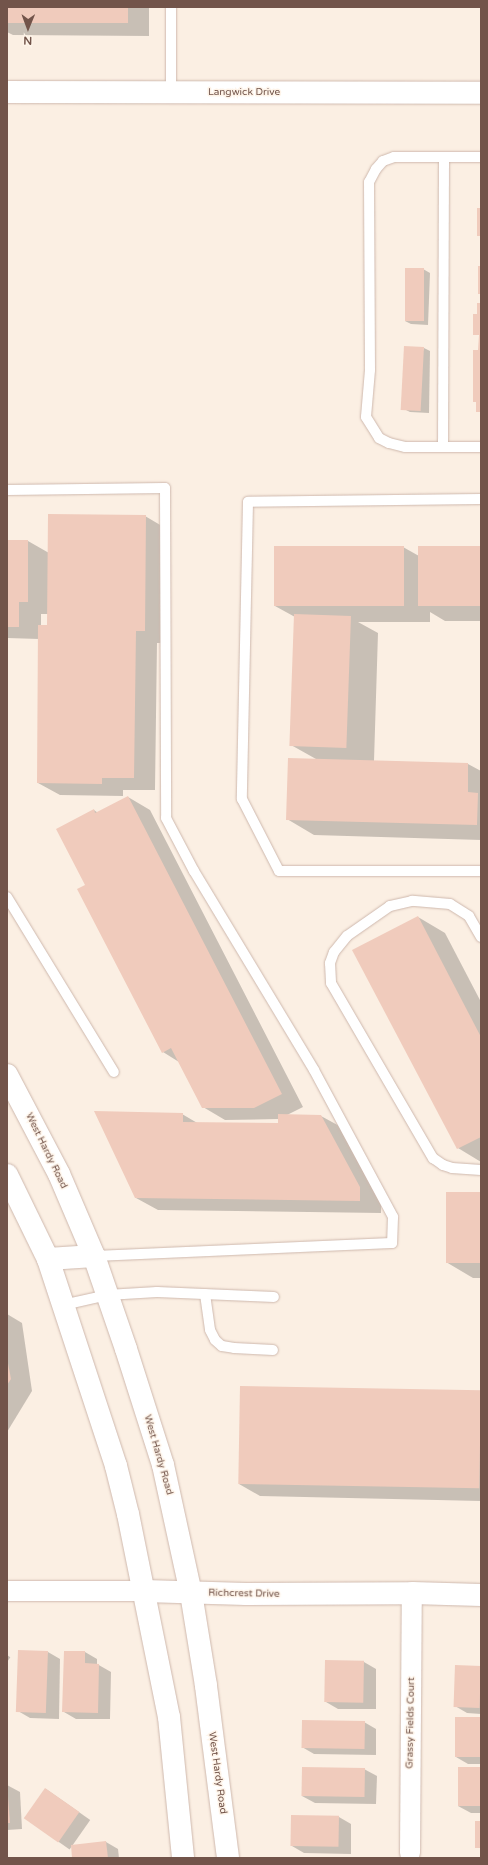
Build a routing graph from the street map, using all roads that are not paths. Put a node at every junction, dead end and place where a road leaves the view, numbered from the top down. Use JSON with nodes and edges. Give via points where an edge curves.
{"nodes":[{"id":1,"x":171,"y":7,"type":"edge"},
{"id":2,"x":7,"y":92,"type":"edge"},
{"id":3,"x":171,"y":93,"type":"junction"},
{"id":4,"x":481,"y":93,"type":"edge"},
{"id":5,"x":444,"y":157,"type":"junction"},
{"id":6,"x":481,"y":157,"type":"edge"},
{"id":7,"x":442,"y":447,"type":"junction"},
{"id":8,"x":481,"y":447,"type":"edge"},
{"id":9,"x":7,"y":490,"type":"edge"},
{"id":10,"x":481,"y":499,"type":"edge"},
{"id":11,"x":481,"y":871,"type":"edge"},
{"id":12,"x":7,"y":897,"type":"edge"},
{"id":13,"x":481,"y":937,"type":"edge"},
{"id":14,"x":114,"y":1072,"type":"dead end"},
{"id":15,"x":7,"y":1075,"type":"edge"},
{"id":16,"x":481,"y":1170,"type":"edge"},
{"id":17,"x":7,"y":1175,"type":"edge"},
{"id":18,"x":94,"y":1256,"type":"junction"},
{"id":19,"x":48,"y":1259,"type":"junction"},
{"id":20,"x":205,"y":1294,"type":"junction"},
{"id":21,"x":107,"y":1295,"type":"junction"},
{"id":22,"x":274,"y":1297,"type":"dead end"},
{"id":23,"x":63,"y":1305,"type":"junction"},
{"id":24,"x":273,"y":1350,"type":"dead end"},
{"id":25,"x":7,"y":1591,"type":"edge"},
{"id":26,"x":144,"y":1591,"type":"junction"},
{"id":27,"x":192,"y":1593,"type":"junction"},
{"id":28,"x":412,"y":1593,"type":"junction"},
{"id":29,"x":481,"y":1595,"type":"edge"},
{"id":30,"x":410,"y":1852,"type":"dead end"},
{"id":31,"x":183,"y":1858,"type":"edge"},
{"id":32,"x":228,"y":1858,"type":"edge"}],
"edges":[{"from":1,"to":3,"type":"lane"},
{"from":2,"to":3,"type":"street","name":"Langwick Drive"},
{"from":3,"to":4,"type":"street","name":"Langwick Drive"},
{"from":5,"to":6,"type":"lane"},
{"from":5,"to":7,"type":"lane"},
{"from":5,"to":7,"type":"lane","via":[[394,157],[383,161],[369,182],[370,370],[366,417],[379,438],[389,443],[405,447]]},
{"from":7,"to":8,"type":"lane"},
{"from":9,"to":18,"type":"lane","via":[[165,488],[166,818],[194,871],[314,1070],[393,1217],[392,1243]]},
{"from":10,"to":11,"type":"lane","via":[[248,502],[242,799],[279,872]]},
{"from":12,"to":14,"type":"lane"},
{"from":13,"to":16,"type":"lane","via":[[469,916],[450,904],[412,901],[390,906],[347,936],[334,952],[330,963],[331,983],[434,1158],[452,1168]]},
{"from":15,"to":18,"type":"street","name":"West Hardy Road","via":[[59,1174]]},
{"from":17,"to":19,"type":"street"},
{"from":18,"to":19,"type":"street"},
{"from":18,"to":21,"type":"street","name":"West Hardy Road"},
{"from":19,"to":23,"type":"street"},
{"from":20,"to":21,"type":"lane","via":[[157,1292]]},
{"from":20,"to":22,"type":"lane"},
{"from":20,"to":24,"type":"lane","via":[[210,1330],[222,1346]]},
{"from":21,"to":23,"type":"lane"},
{"from":21,"to":27,"type":"street","name":"West Hardy Road","via":[[163,1465]]},
{"from":23,"to":26,"type":"street","via":[[116,1466]]},
{"from":25,"to":26,"type":"street","name":"Richcrest Drive"},
{"from":26,"to":27,"type":"street","name":"Richcrest Drive"},
{"from":26,"to":31,"type":"street","via":[[169,1717]]},
{"from":27,"to":28,"type":"street","name":"Richcrest Drive"},
{"from":27,"to":32,"type":"street","name":"West Hardy Road"},
{"from":28,"to":29,"type":"street","name":"Richcrest Drive"},
{"from":28,"to":30,"type":"street","name":"Grassy Fields Court"}]}
